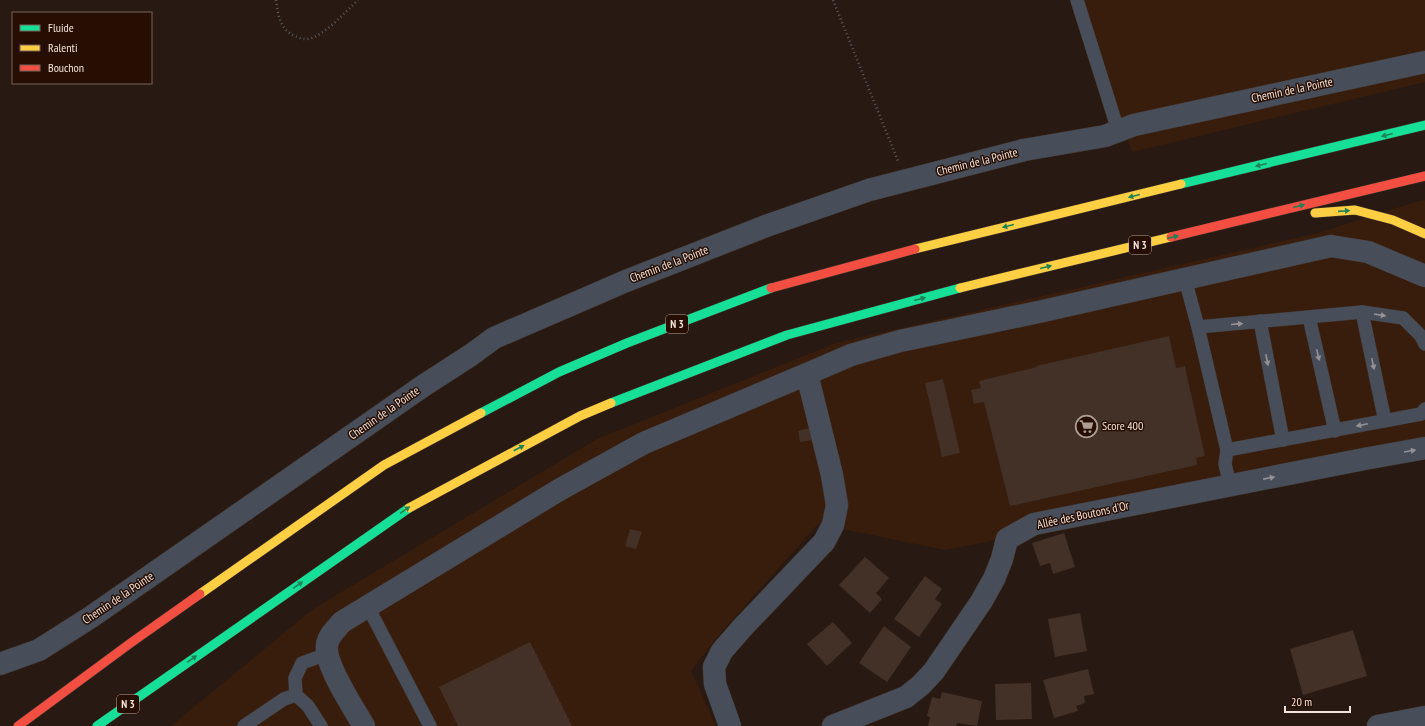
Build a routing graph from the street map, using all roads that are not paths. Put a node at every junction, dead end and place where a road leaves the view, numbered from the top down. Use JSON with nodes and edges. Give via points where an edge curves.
{"nodes":[{"id":1,"x":1078,"y":0,"type":"edge"},
{"id":2,"x":1425,"y":62,"type":"edge"},
{"id":3,"x":1425,"y":125,"type":"edge"},
{"id":4,"x":1118,"y":130,"type":"junction"},
{"id":5,"x":1425,"y":176,"type":"edge"},
{"id":6,"x":1425,"y":234,"type":"edge"},
{"id":7,"x":1211,"y":237,"type":"dead end"},
{"id":8,"x":1425,"y":276,"type":"edge"},
{"id":9,"x":1185,"y":279,"type":"junction"},
{"id":10,"x":948,"y":301,"type":"dead end"},
{"id":11,"x":1362,"y":312,"type":"junction"},
{"id":12,"x":855,"y":316,"type":"junction"},
{"id":13,"x":1309,"y":317,"type":"junction"},
{"id":14,"x":1260,"y":321,"type":"junction"},
{"id":15,"x":1198,"y":327,"type":"junction"},
{"id":16,"x":1425,"y":344,"type":"edge"},
{"id":17,"x":807,"y":374,"type":"junction"},
{"id":18,"x":1425,"y":409,"type":"edge"},
{"id":19,"x":1385,"y":421,"type":"junction"},
{"id":20,"x":1335,"y":431,"type":"junction"},
{"id":21,"x":1283,"y":440,"type":"junction"},
{"id":22,"x":1425,"y":448,"type":"edge"},
{"id":23,"x":1227,"y":450,"type":"junction"},
{"id":24,"x":1230,"y":485,"type":"junction"},
{"id":25,"x":368,"y":607,"type":"junction"},
{"id":26,"x":132,"y":642,"type":"junction"},
{"id":27,"x":327,"y":654,"type":"junction"},
{"id":28,"x":0,"y":664,"type":"edge"},
{"id":29,"x":160,"y":682,"type":"junction"},
{"id":30,"x":296,"y":695,"type":"junction"},
{"id":31,"x":1425,"y":717,"type":"edge"},
{"id":32,"x":120,"y":720,"type":"dead end"},
{"id":33,"x":13,"y":726,"type":"edge"},
{"id":34,"x":18,"y":726,"type":"edge"},
{"id":35,"x":97,"y":726,"type":"edge"},
{"id":36,"x":244,"y":726,"type":"edge"},
{"id":37,"x":321,"y":726,"type":"edge"},
{"id":38,"x":364,"y":726,"type":"edge"},
{"id":39,"x":430,"y":726,"type":"edge"},
{"id":40,"x":730,"y":726,"type":"edge"},
{"id":41,"x":833,"y":726,"type":"edge"},
{"id":42,"x":1378,"y":726,"type":"edge"}],
"edges":[{"from":1,"to":4,"type":"lane"},
{"from":2,"to":4,"type":"street","name":"Chemin de la Pointe"},
{"from":3,"to":26,"type":"highway","number":"N 3","one_way":true,"via":[[938,243],[780,286],[627,343],[559,372],[384,465]]},
{"from":4,"to":28,"type":"street","name":"Chemin de la Pointe","via":[[1104,136],[1024,150],[869,190],[766,226],[626,281],[494,338],[91,617],[39,650]]},
{"from":12,"to":5,"type":"highway","number":"N 3","one_way":true,"via":[[951,290]]},
{"from":7,"to":6,"type":"highway","one_way":true,"via":[[1309,213],[1355,210],[1393,220]]},
{"from":8,"to":9,"type":"street","via":[[1368,252],[1331,246]]},
{"from":9,"to":15,"type":"lane"},
{"from":9,"to":17,"type":"street","via":[[900,341],[851,355]]},
{"from":10,"to":12,"type":"highway","via":[[911,310]]},
{"from":11,"to":13,"type":"lane"},
{"from":11,"to":16,"type":"lane","one_way":true,"via":[[1403,318],[1421,336]]},
{"from":11,"to":19,"type":"lane","one_way":true},
{"from":29,"to":12,"type":"highway","number":"N 3","one_way":true,"via":[[410,507],[514,450],[580,416],[645,389],[787,335]]},
{"from":13,"to":14,"type":"lane"},
{"from":13,"to":20,"type":"lane","one_way":true},
{"from":15,"to":14,"type":"lane","one_way":true},
{"from":14,"to":21,"type":"lane","one_way":true},
{"from":15,"to":23,"type":"lane"},
{"from":17,"to":25,"type":"street","via":[[644,443],[559,490]]},
{"from":17,"to":40,"type":"street","via":[[832,475],[837,505],[833,525],[824,542],[722,651],[714,667],[715,684]]},
{"from":18,"to":19,"type":"lane","via":[[1421,414]]},
{"from":19,"to":20,"type":"lane","one_way":true},
{"from":20,"to":21,"type":"lane"},
{"from":21,"to":23,"type":"lane"},
{"from":24,"to":22,"type":"street","name":"Allée des Boutons d'Or","one_way":true},
{"from":23,"to":24,"type":"lane","via":[[1225,464]]},
{"from":24,"to":41,"type":"street","name":"Allée des Boutons d'Or","via":[[1034,524],[1007,539],[1002,559],[981,602],[930,676],[906,697]]},
{"from":25,"to":27,"type":"street","via":[[342,622],[330,636]]},
{"from":25,"to":39,"type":"lane"},
{"from":26,"to":33,"type":"highway"},
{"from":26,"to":34,"type":"highway","number":"N 3"},
{"from":27,"to":30,"type":"lane","via":[[302,663],[295,678]]},
{"from":27,"to":38,"type":"street"},
{"from":29,"to":32,"type":"highway"},
{"from":29,"to":35,"type":"highway","number":"N 3"},
{"from":30,"to":36,"type":"lane","via":[[284,699]]},
{"from":30,"to":37,"type":"lane","via":[[308,706]]},
{"from":31,"to":42,"type":"street"}]}
